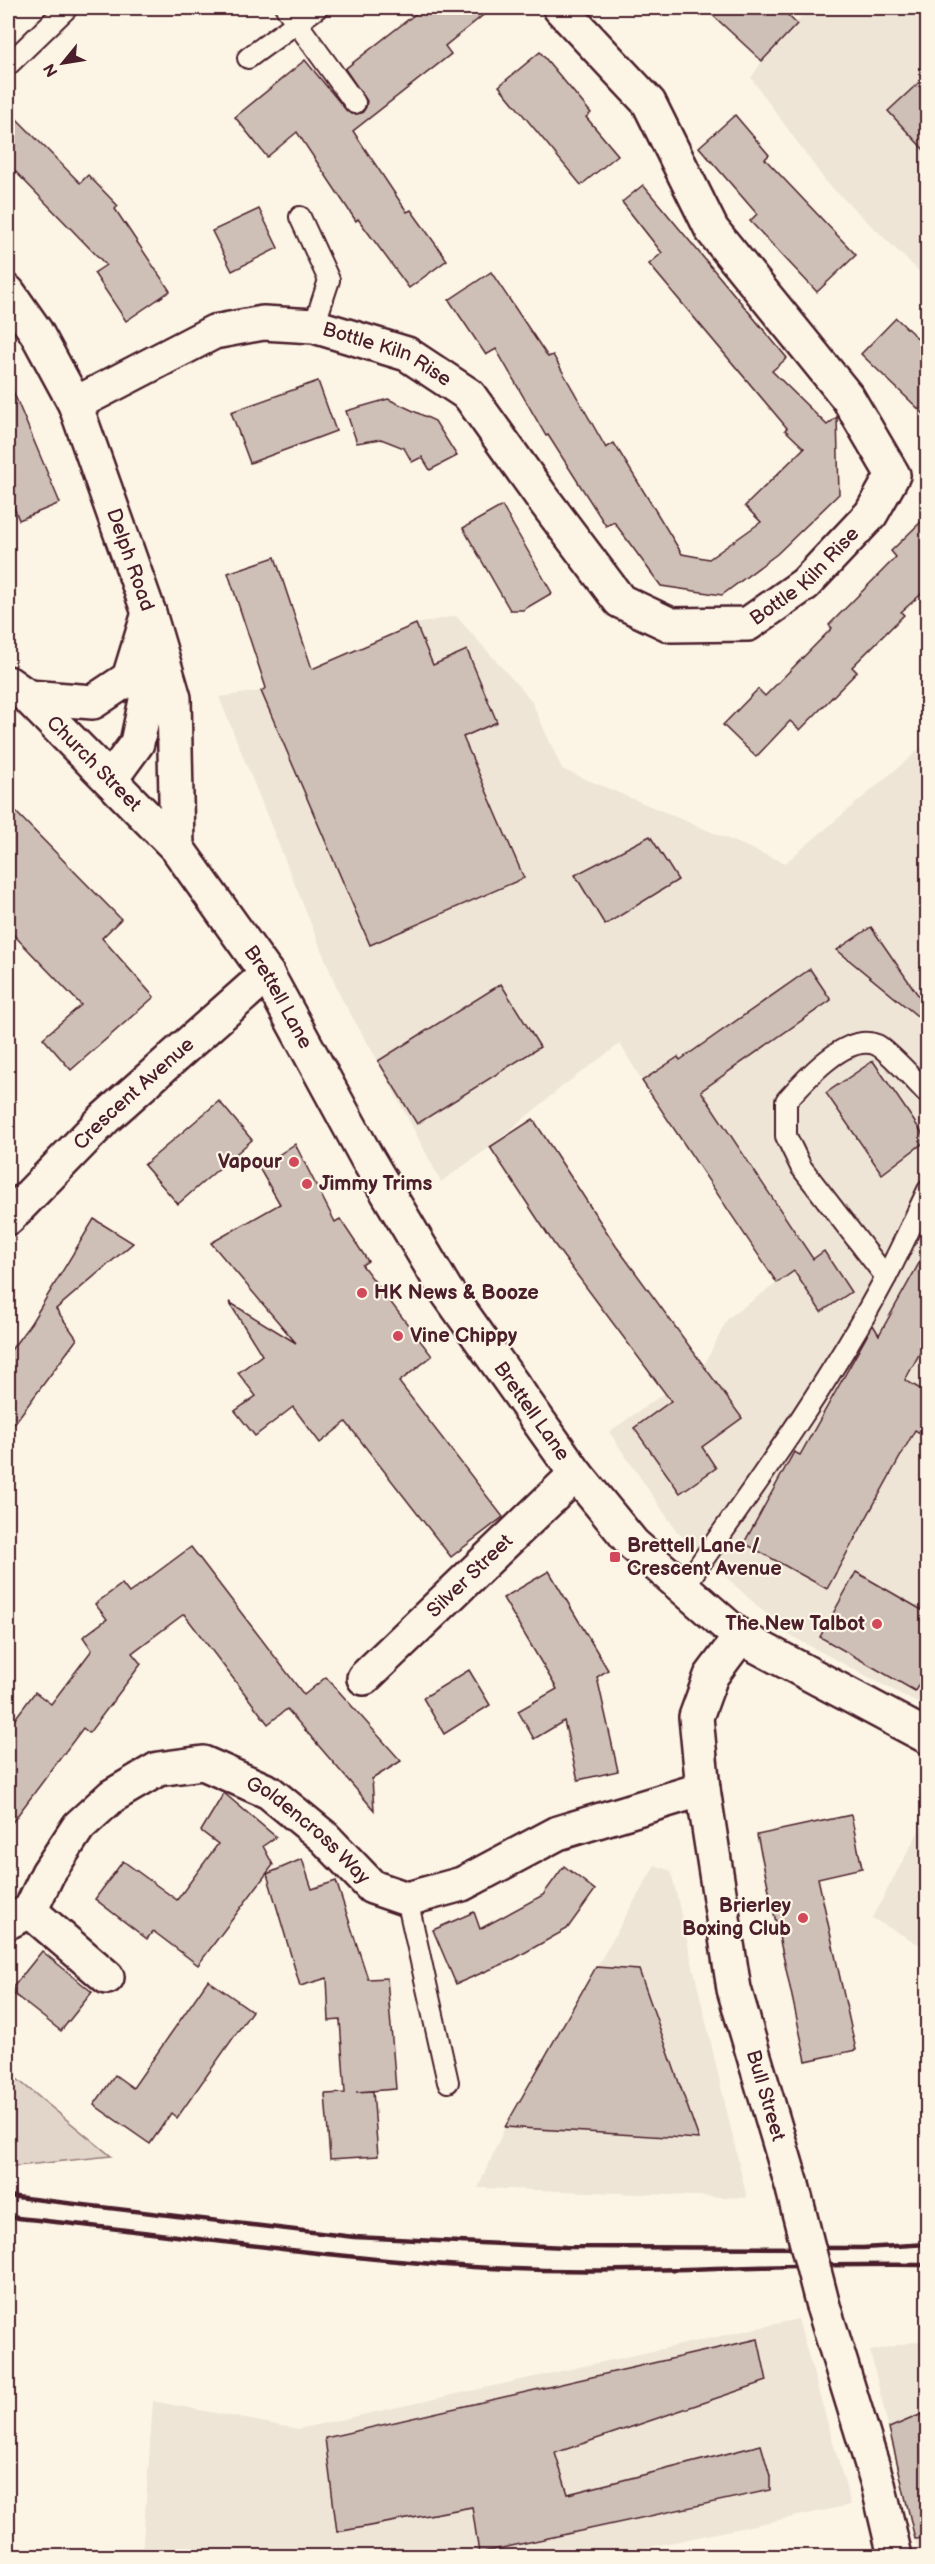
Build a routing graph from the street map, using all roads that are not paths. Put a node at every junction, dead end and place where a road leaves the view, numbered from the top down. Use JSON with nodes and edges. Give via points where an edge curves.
{"nodes":[{"id":1,"x":67,"y":8,"type":"edge"},
{"id":2,"x":317,"y":8,"type":"edge"},
{"id":3,"x":560,"y":8,"type":"edge"},
{"id":4,"x":292,"y":15,"type":"edge"},
{"id":5,"x":248,"y":58,"type":"dead end"},
{"id":6,"x":8,"y":65,"type":"edge"},
{"id":7,"x":355,"y":104,"type":"dead end"},
{"id":8,"x":300,"y":216,"type":"dead end"},
{"id":9,"x":8,"y":292,"type":"edge"},
{"id":10,"x":314,"y":326,"type":"junction"},
{"id":11,"x":75,"y":404,"type":"junction"},
{"id":12,"x":149,"y":613,"type":"junction"},
{"id":13,"x":158,"y":644,"type":"junction"},
{"id":14,"x":18,"y":690,"type":"edge"},
{"id":15,"x":110,"y":780,"type":"junction"},
{"id":16,"x":177,"y":848,"type":"junction"},
{"id":17,"x":267,"y":974,"type":"junction"},
{"id":18,"x":927,"y":1094,"type":"edge"},
{"id":19,"x":927,"y":1190,"type":"edge"},
{"id":20,"x":8,"y":1218,"type":"edge"},
{"id":21,"x":886,"y":1277,"type":"junction"},
{"id":22,"x":576,"y":1474,"type":"junction"},
{"id":23,"x":683,"y":1588,"type":"junction"},
{"id":24,"x":740,"y":1637,"type":"junction"},
{"id":25,"x":364,"y":1678,"type":"dead end"},
{"id":26,"x":927,"y":1737,"type":"edge"},
{"id":27,"x":703,"y":1789,"type":"junction"},
{"id":28,"x":407,"y":1899,"type":"junction"},
{"id":29,"x":19,"y":1917,"type":"edge"},
{"id":30,"x":107,"y":1977,"type":"dead end"},
{"id":31,"x":447,"y":2082,"type":"dead end"},
{"id":32,"x":895,"y":2556,"type":"edge"}],
"edges":[{"from":1,"to":6,"type":"lane"},
{"from":2,"to":4,"type":"lane"},
{"from":3,"to":10,"type":"street","name":"Bottle Kiln Rise","via":[[649,103],[712,230],[848,398],[893,475],[871,514],[805,584],[748,624],[671,625],[620,601],[470,395],[406,354]]},
{"from":4,"to":5,"type":"lane"},
{"from":4,"to":7,"type":"lane"},
{"from":8,"to":10,"type":"lane","via":[[329,280]]},
{"from":9,"to":11,"type":"street","name":"Delph Road","via":[[36,332]]},
{"from":10,"to":11,"type":"street","name":"Bottle Kiln Rise","via":[[263,323],[214,332]]},
{"from":11,"to":12,"type":"street","name":"Delph Road"},
{"from":12,"to":13,"type":"street","name":"Delph Road"},
{"from":12,"to":14,"type":"street","via":[[129,678],[93,702]]},
{"from":13,"to":15,"type":"street","via":[[137,743]]},
{"from":13,"to":16,"type":"street","name":"Delph Road","via":[[174,698]]},
{"from":14,"to":15,"type":"street","name":"Church Street"},
{"from":15,"to":16,"type":"street","name":"Church Street"},
{"from":16,"to":17,"type":"street","name":"Brettell Lane"},
{"from":17,"to":20,"type":"street","name":"Crescent Avenue","via":[[105,1118]]},
{"from":17,"to":22,"type":"street","name":"Brettell Lane","via":[[367,1158],[445,1289]]},
{"from":18,"to":21,"type":"lane","via":[[877,1045],[855,1043],[814,1069],[786,1101],[786,1136],[801,1167]]},
{"from":19,"to":21,"type":"lane"},
{"from":21,"to":23,"type":"lane","via":[[838,1360]]},
{"from":22,"to":23,"type":"street","name":"Brettell Lane","via":[[633,1544]]},
{"from":22,"to":25,"type":"street","name":"Silver Street"},
{"from":23,"to":24,"type":"street","name":"Brettell Lane"},
{"from":24,"to":26,"type":"street","name":"Brettell Lane"},
{"from":24,"to":27,"type":"street","name":"Bull Street","via":[[711,1676],[696,1717]]},
{"from":27,"to":28,"type":"street","via":[[558,1833],[462,1884]]},
{"from":27,"to":32,"type":"street","name":"Bull Street","bridge":true,"via":[[734,1989],[878,2484]]},
{"from":28,"to":29,"type":"street","name":"Goldencross Way","via":[[372,1887],[324,1837],[269,1792],[203,1763],[158,1769],[112,1796],[79,1826]]},
{"from":28,"to":31,"type":"lane"},
{"from":29,"to":30,"type":"street","name":"Goldencross Way"}]}
